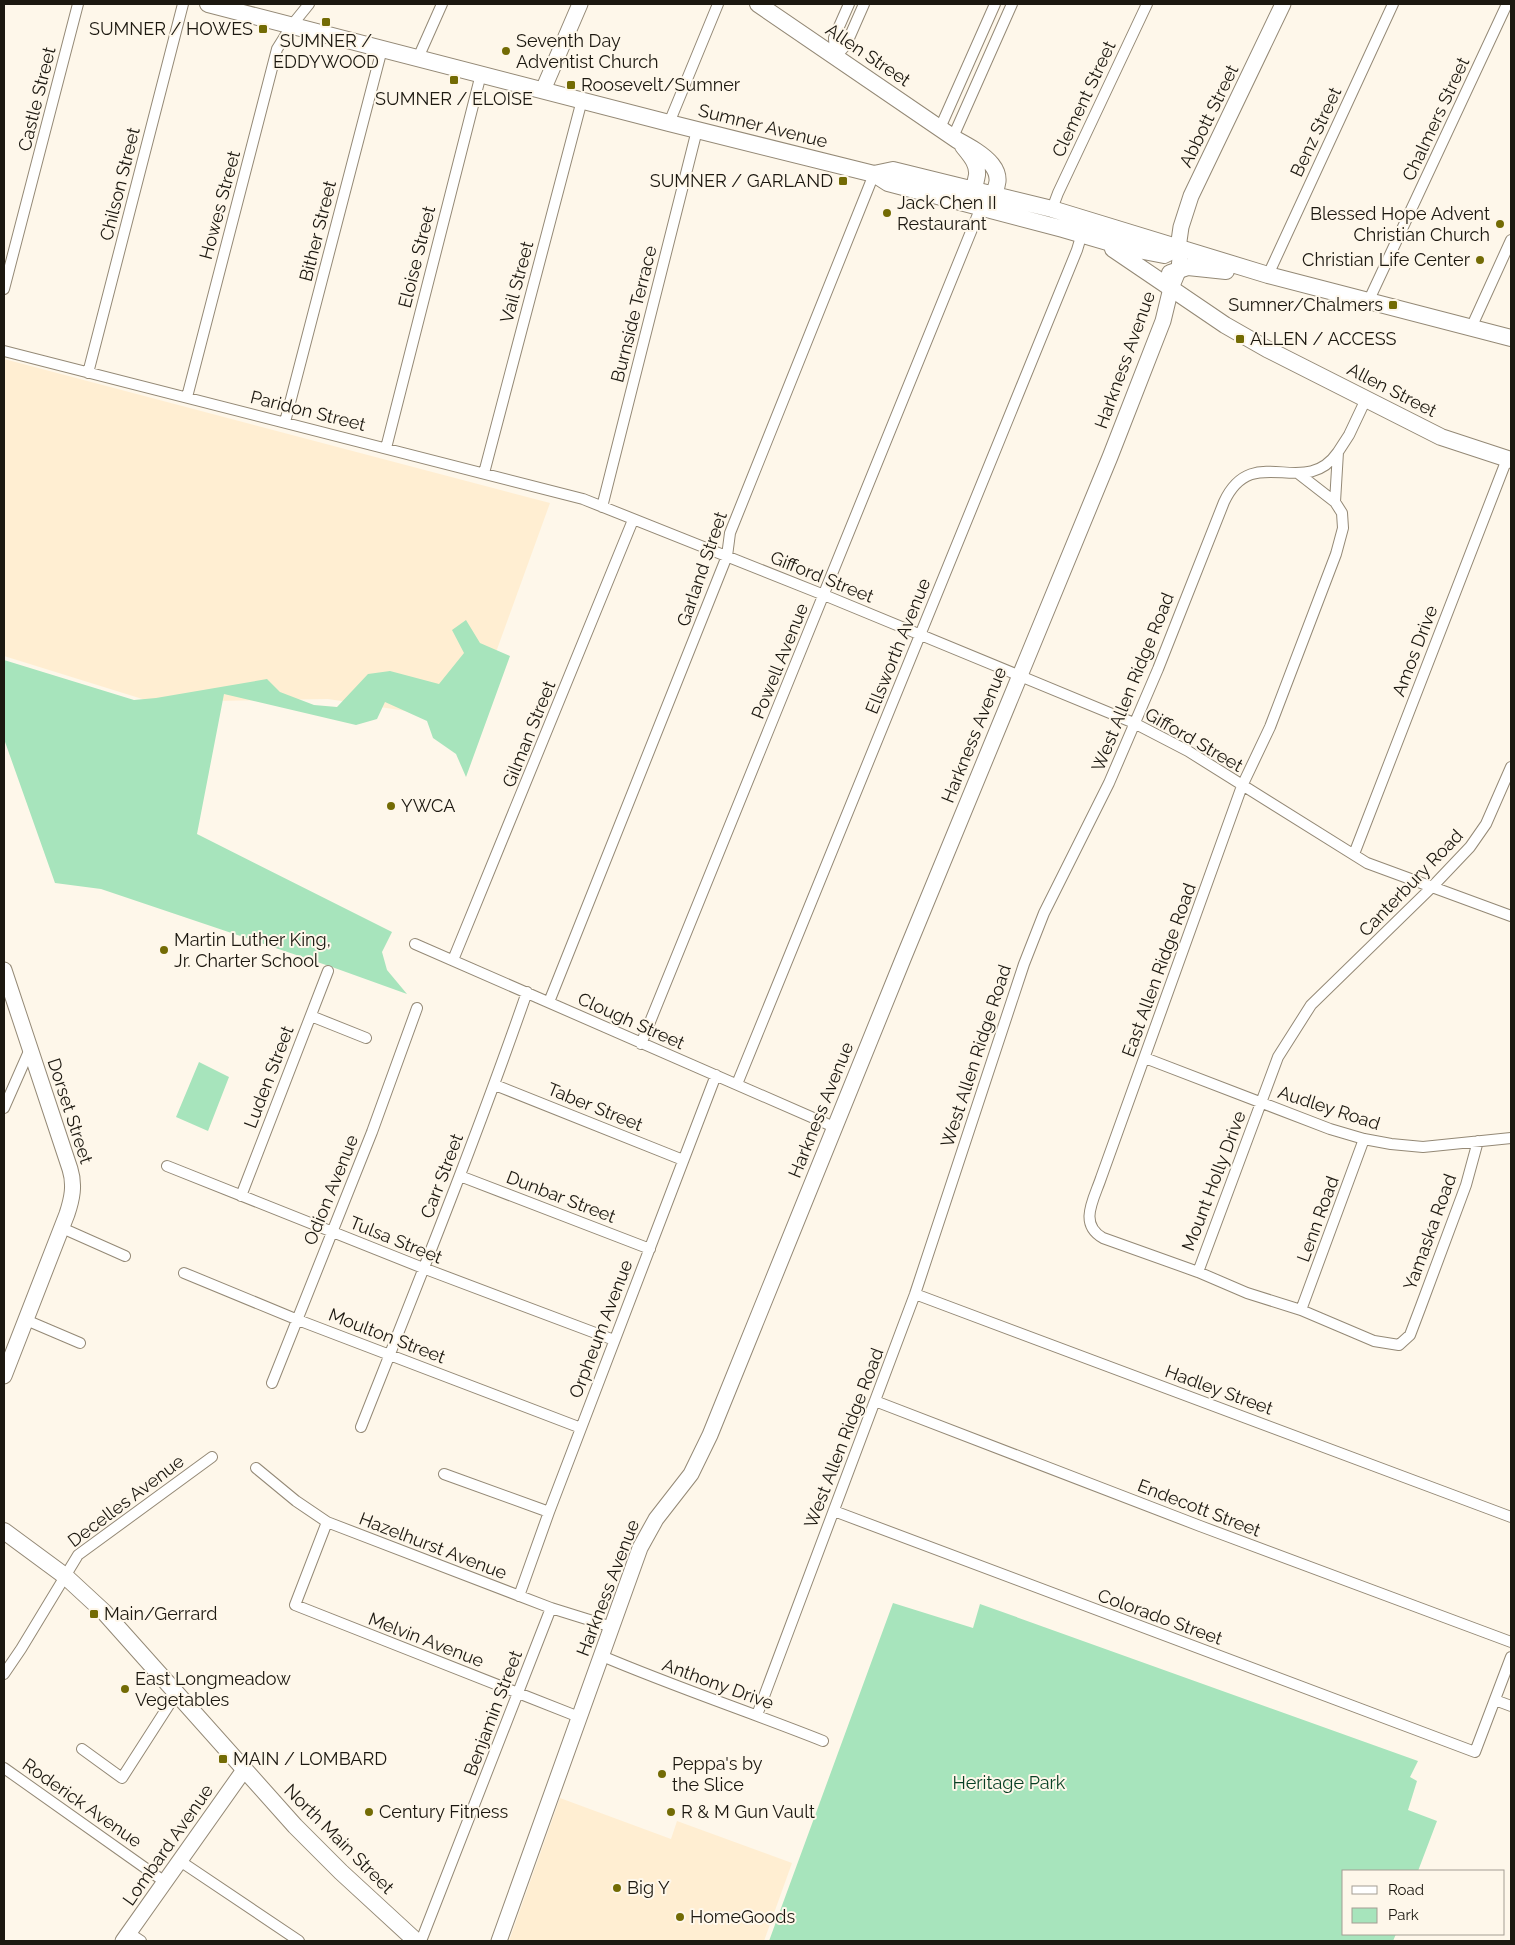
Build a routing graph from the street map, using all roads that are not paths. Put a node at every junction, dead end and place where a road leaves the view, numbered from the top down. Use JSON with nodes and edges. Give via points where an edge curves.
{"nodes":[{"id":1,"x":78,"y":4,"type":"edge"},
{"id":2,"x":183,"y":4,"type":"edge"},
{"id":3,"x":208,"y":4,"type":"edge"},
{"id":4,"x":309,"y":4,"type":"edge"},
{"id":5,"x":442,"y":4,"type":"edge"},
{"id":6,"x":580,"y":4,"type":"edge"},
{"id":7,"x":718,"y":4,"type":"edge"},
{"id":8,"x":758,"y":4,"type":"edge"},
{"id":9,"x":849,"y":4,"type":"edge"},
{"id":10,"x":864,"y":4,"type":"edge"},
{"id":11,"x":995,"y":4,"type":"edge"},
{"id":12,"x":1012,"y":4,"type":"edge"},
{"id":13,"x":1147,"y":4,"type":"edge"},
{"id":14,"x":1283,"y":4,"type":"edge"},
{"id":15,"x":1394,"y":4,"type":"edge"},
{"id":16,"x":1507,"y":4,"type":"edge"},
{"id":17,"x":292,"y":25,"type":"junction"},
{"id":18,"x":382,"y":49,"type":"junction"},
{"id":19,"x":835,"y":57,"type":"junction"},
{"id":20,"x":418,"y":58,"type":"junction"},
{"id":21,"x":482,"y":74,"type":"junction"},
{"id":22,"x":543,"y":90,"type":"junction"},
{"id":23,"x":582,"y":100,"type":"junction"},
{"id":24,"x":669,"y":123,"type":"junction"},
{"id":25,"x":697,"y":130,"type":"junction"},
{"id":26,"x":950,"y":135,"type":"junction"},
{"id":27,"x":874,"y":174,"type":"junction"},
{"id":28,"x":973,"y":189,"type":"junction"},
{"id":29,"x":994,"y":195,"type":"junction"},
{"id":30,"x":981,"y":208,"type":"junction"},
{"id":31,"x":1052,"y":209,"type":"junction"},
{"id":32,"x":1084,"y":227,"type":"junction"},
{"id":33,"x":1511,"y":240,"type":"edge"},
{"id":34,"x":1178,"y":248,"type":"junction"},
{"id":35,"x":1268,"y":275,"type":"junction"},
{"id":36,"x":1173,"y":276,"type":"junction"},
{"id":37,"x":4,"y":289,"type":"edge"},
{"id":38,"x":1368,"y":302,"type":"junction"},
{"id":39,"x":1471,"y":328,"type":"junction"},
{"id":40,"x":1511,"y":338,"type":"edge"},
{"id":41,"x":4,"y":351,"type":"edge"},
{"id":42,"x":88,"y":373,"type":"junction"},
{"id":43,"x":187,"y":397,"type":"junction"},
{"id":44,"x":1366,"y":399,"type":"junction"},
{"id":45,"x":285,"y":422,"type":"junction"},
{"id":46,"x":386,"y":448,"type":"junction"},
{"id":47,"x":1338,"y":452,"type":"junction"},
{"id":48,"x":1509,"y":459,"type":"edge"},
{"id":49,"x":484,"y":474,"type":"junction"},
{"id":50,"x":1299,"y":474,"type":"junction"},
{"id":51,"x":1335,"y":502,"type":"junction"},
{"id":52,"x":602,"y":507,"type":"junction"},
{"id":53,"x":633,"y":520,"type":"junction"},
{"id":54,"x":727,"y":556,"type":"junction"},
{"id":55,"x":824,"y":595,"type":"junction"},
{"id":56,"x":920,"y":636,"type":"junction"},
{"id":57,"x":1019,"y":675,"type":"junction"},
{"id":58,"x":1134,"y":723,"type":"junction"},
{"id":59,"x":1511,"y":767,"type":"edge"},
{"id":60,"x":1242,"y":786,"type":"junction"},
{"id":61,"x":1354,"y":854,"type":"junction"},
{"id":62,"x":1432,"y":887,"type":"junction"},
{"id":63,"x":1511,"y":916,"type":"edge"},
{"id":64,"x":415,"y":944,"type":"dead end"},
{"id":65,"x":454,"y":960,"type":"junction"},
{"id":66,"x":4,"y":970,"type":"edge"},
{"id":67,"x":328,"y":971,"type":"dead end"},
{"id":68,"x":527,"y":992,"type":"junction"},
{"id":69,"x":549,"y":1002,"type":"junction"},
{"id":70,"x":417,"y":1008,"type":"dead end"},
{"id":71,"x":311,"y":1016,"type":"junction"},
{"id":72,"x":366,"y":1038,"type":"dead end"},
{"id":73,"x":641,"y":1044,"type":"junction"},
{"id":74,"x":30,"y":1049,"type":"junction"},
{"id":75,"x":1145,"y":1058,"type":"junction"},
{"id":76,"x":716,"y":1075,"type":"junction"},
{"id":77,"x":737,"y":1084,"type":"junction"},
{"id":78,"x":495,"y":1085,"type":"junction"},
{"id":79,"x":1262,"y":1102,"type":"junction"},
{"id":80,"x":4,"y":1108,"type":"edge"},
{"id":81,"x":834,"y":1127,"type":"junction"},
{"id":82,"x":1511,"y":1138,"type":"edge"},
{"id":83,"x":1364,"y":1140,"type":"junction"},
{"id":84,"x":1478,"y":1141,"type":"junction"},
{"id":85,"x":683,"y":1160,"type":"junction"},
{"id":86,"x":167,"y":1166,"type":"dead end"},
{"id":87,"x":460,"y":1176,"type":"junction"},
{"id":88,"x":241,"y":1196,"type":"junction"},
{"id":89,"x":62,"y":1228,"type":"junction"},
{"id":90,"x":332,"y":1232,"type":"junction"},
{"id":91,"x":650,"y":1249,"type":"junction"},
{"id":92,"x":125,"y":1256,"type":"dead end"},
{"id":93,"x":423,"y":1268,"type":"junction"},
{"id":94,"x":1198,"y":1272,"type":"junction"},
{"id":95,"x":184,"y":1273,"type":"dead end"},
{"id":96,"x":915,"y":1294,"type":"junction"},
{"id":97,"x":1301,"y":1310,"type":"junction"},
{"id":98,"x":26,"y":1320,"type":"junction"},
{"id":99,"x":298,"y":1320,"type":"junction"},
{"id":100,"x":1411,"y":1332,"type":"joint"},
{"id":101,"x":614,"y":1340,"type":"junction"},
{"id":102,"x":80,"y":1343,"type":"dead end"},
{"id":103,"x":390,"y":1354,"type":"junction"},
{"id":104,"x":4,"y":1376,"type":"edge"},
{"id":105,"x":272,"y":1383,"type":"dead end"},
{"id":106,"x":875,"y":1401,"type":"junction"},
{"id":107,"x":360,"y":1427,"type":"dead end"},
{"id":108,"x":581,"y":1428,"type":"junction"},
{"id":109,"x":212,"y":1457,"type":"dead end"},
{"id":110,"x":256,"y":1468,"type":"dead end"},
{"id":111,"x":444,"y":1474,"type":"dead end"},
{"id":112,"x":834,"y":1511,"type":"junction"},
{"id":113,"x":549,"y":1512,"type":"junction"},
{"id":114,"x":1511,"y":1517,"type":"edge"},
{"id":115,"x":327,"y":1522,"type":"junction"},
{"id":116,"x":4,"y":1531,"type":"edge"},
{"id":117,"x":65,"y":1576,"type":"junction"},
{"id":118,"x":519,"y":1596,"type":"junction"},
{"id":119,"x":551,"y":1608,"type":"junction"},
{"id":120,"x":612,"y":1627,"type":"junction"},
{"id":121,"x":1511,"y":1642,"type":"edge"},
{"id":122,"x":602,"y":1656,"type":"junction"},
{"id":123,"x":1511,"y":1657,"type":"edge"},
{"id":124,"x":4,"y":1674,"type":"edge"},
{"id":125,"x":176,"y":1694,"type":"junction"},
{"id":126,"x":519,"y":1694,"type":"junction"},
{"id":127,"x":1495,"y":1700,"type":"junction"},
{"id":128,"x":1511,"y":1706,"type":"edge"},
{"id":129,"x":757,"y":1715,"type":"junction"},
{"id":130,"x":579,"y":1717,"type":"junction"},
{"id":131,"x":823,"y":1741,"type":"dead end"},
{"id":132,"x":82,"y":1749,"type":"dead end"},
{"id":133,"x":4,"y":1768,"type":"edge"},
{"id":134,"x":244,"y":1770,"type":"junction"},
{"id":135,"x":180,"y":1861,"type":"junction"},
{"id":136,"x":165,"y":1882,"type":"junction"},
{"id":137,"x":131,"y":1938,"type":"edge"},
{"id":138,"x":299,"y":1941,"type":"edge"},
{"id":139,"x":416,"y":1941,"type":"edge"},
{"id":140,"x":420,"y":1941,"type":"edge"},
{"id":141,"x":499,"y":1941,"type":"edge"}],
"edges":[{"from":1,"to":37,"type":"street","name":"Castle Street"},
{"from":2,"to":42,"type":"street","name":"Chilson Street"},
{"from":3,"to":17,"type":"main road","name":"Sumner Avenue"},
{"from":4,"to":17,"type":"street","name":"Howes Street"},
{"from":5,"to":20,"type":"street"},
{"from":6,"to":22,"type":"main road"},
{"from":7,"to":24,"type":"street"},
{"from":8,"to":19,"type":"main road","name":"Allen Street"},
{"from":9,"to":19,"type":"street","via":[[834,38]]},
{"from":10,"to":19,"type":"street","via":[[846,45]]},
{"from":11,"to":26,"type":"street"},
{"from":12,"to":26,"type":"street"},
{"from":13,"to":31,"type":"street","name":"Clement Street"},
{"from":14,"to":34,"type":"main road","name":"Abbott Street","via":[[1192,196],[1181,227]]},
{"from":15,"to":35,"type":"street","name":"Benz Street"},
{"from":16,"to":38,"type":"street","name":"Chalmers Street"},
{"from":17,"to":18,"type":"main road","name":"Sumner Avenue"},
{"from":17,"to":43,"type":"street","name":"Howes Street","via":[[277,49]]},
{"from":18,"to":20,"type":"main road","name":"Sumner Avenue"},
{"from":18,"to":45,"type":"street","name":"Bither Street"},
{"from":19,"to":26,"type":"main road","name":"Allen Street"},
{"from":20,"to":21,"type":"main road","name":"Sumner Avenue"},
{"from":21,"to":22,"type":"main road","name":"Sumner Avenue"},
{"from":21,"to":46,"type":"street","name":"Eloise Street"},
{"from":22,"to":23,"type":"main road","name":"Sumner Avenue"},
{"from":23,"to":24,"type":"main road","name":"Sumner Avenue"},
{"from":23,"to":49,"type":"street","name":"Vail Street"},
{"from":24,"to":25,"type":"main road","name":"Sumner Avenue"},
{"from":25,"to":27,"type":"main road","name":"Sumner Avenue"},
{"from":25,"to":52,"type":"street","name":"Burnside Terrace"},
{"from":26,"to":28,"type":"main road","name":"Allen Street","via":[[974,160],[977,173]]},
{"from":26,"to":29,"type":"main road","name":"Allen Street","via":[[991,162],[997,177]]},
{"from":27,"to":28,"type":"main road","name":"Sumner Avenue","via":[[893,170]]},
{"from":27,"to":30,"type":"main road","name":"Sumner Avenue","via":[[888,183]]},
{"from":27,"to":54,"type":"street","name":"Garland Street","via":[[730,533]]},
{"from":28,"to":29,"type":"main road","name":"Sumner Avenue"},
{"from":28,"to":30,"type":"main road","name":"Allen Street"},
{"from":29,"to":30,"type":"main road"},
{"from":29,"to":31,"type":"main road","name":"Sumner Avenue"},
{"from":30,"to":32,"type":"main road","name":"Sumner Avenue"},
{"from":30,"to":55,"type":"street","name":"Powell Avenue"},
{"from":31,"to":32,"type":"main road","name":"Sumner Avenue"},
{"from":32,"to":34,"type":"main road","name":"Sumner Avenue"},
{"from":32,"to":36,"type":"main road","name":"Allen Street","via":[[1119,252]]},
{"from":32,"to":56,"type":"street","name":"Ellsworth Avenue"},
{"from":33,"to":39,"type":"street"},
{"from":34,"to":35,"type":"main road","name":"Sumner Avenue"},
{"from":34,"to":36,"type":"main road","name":"Abbott Street","via":[[1180,258]]},
{"from":35,"to":36,"type":"main road","name":"Sumner Avenue","via":[[1201,268]]},
{"from":35,"to":38,"type":"main road","name":"Sumner Avenue"},
{"from":36,"to":44,"type":"main road","name":"Allen Street","via":[[1225,325]]},
{"from":36,"to":57,"type":"main road","name":"Harkness Avenue","via":[[1160,329]]},
{"from":38,"to":39,"type":"main road","name":"Sumner Avenue"},
{"from":39,"to":40,"type":"main road","name":"Sumner Avenue"},
{"from":41,"to":42,"type":"street","name":"Paridon Street"},
{"from":42,"to":43,"type":"street","name":"Paridon Street"},
{"from":43,"to":45,"type":"street","name":"Paridon Street"},
{"from":44,"to":47,"type":"street","name":"East Allen Ridge Road"},
{"from":44,"to":48,"type":"main road","name":"Allen Street","via":[[1441,437]]},
{"from":45,"to":46,"type":"street","name":"Paridon Street"},
{"from":46,"to":49,"type":"street","name":"Paridon Street"},
{"from":47,"to":50,"type":"street","name":"West Allen Ridge Road","via":[[1324,467]]},
{"from":47,"to":51,"type":"street","name":"East Allen Ridge Road"},
{"from":48,"to":61,"type":"street","name":"Amos Drive"},
{"from":49,"to":52,"type":"street","name":"Paridon Street","via":[[573,496]]},
{"from":50,"to":51,"type":"street"},
{"from":50,"to":58,"type":"street","name":"West Allen Ridge Road","via":[[1259,472],[1243,477],[1231,489]]},
{"from":51,"to":60,"type":"street","name":"East Allen Ridge Road","via":[[1341,509],[1343,521],[1338,548],[1270,727]]},
{"from":52,"to":53,"type":"street","name":"Gifford Street"},
{"from":53,"to":54,"type":"street","name":"Gifford Street"},
{"from":53,"to":65,"type":"street","name":"Gilman Street"},
{"from":54,"to":55,"type":"street","name":"Gifford Street"},
{"from":54,"to":69,"type":"street","name":"Garland Street"},
{"from":55,"to":56,"type":"street","name":"Gifford Street"},
{"from":55,"to":73,"type":"street","name":"Powell Avenue"},
{"from":56,"to":57,"type":"street","name":"Gifford Street"},
{"from":56,"to":77,"type":"street","name":"Ellsworth Avenue"},
{"from":57,"to":58,"type":"street","name":"Gifford Street"},
{"from":57,"to":81,"type":"main road","name":"Harkness Avenue"},
{"from":58,"to":60,"type":"street","name":"Gifford Street","via":[[1188,751]]},
{"from":58,"to":96,"type":"street","name":"West Allen Ridge Road","via":[[1109,783],[1044,913],[1024,964]]},
{"from":59,"to":62,"type":"street","name":"Canterbury Road","via":[[1481,834]]},
{"from":60,"to":61,"type":"street","name":"Gifford Street"},
{"from":60,"to":75,"type":"street","name":"East Allen Ridge Road"},
{"from":61,"to":62,"type":"street","name":"Gifford Street"},
{"from":62,"to":63,"type":"street","name":"Gifford Street"},
{"from":62,"to":79,"type":"street","name":"Canterbury Road","via":[[1311,1005],[1278,1057]]},
{"from":64,"to":65,"type":"street","name":"Clough Street"},
{"from":65,"to":68,"type":"street","name":"Clough Street"},
{"from":66,"to":74,"type":"main road","name":"Dorset Street"},
{"from":67,"to":71,"type":"street","name":"Luden Street"},
{"from":68,"to":69,"type":"street","name":"Clough Street"},
{"from":68,"to":78,"type":"street","name":"Carr Street"},
{"from":69,"to":73,"type":"street","name":"Clough Street"},
{"from":70,"to":90,"type":"street","name":"Odion Avenue"},
{"from":71,"to":72,"type":"street"},
{"from":71,"to":88,"type":"street","name":"Luden Street"},
{"from":73,"to":76,"type":"street","name":"Clough Street"},
{"from":74,"to":80,"type":"street"},
{"from":74,"to":89,"type":"main road","name":"Dorset Street","via":[[72,1177],[72,1198]]},
{"from":75,"to":79,"type":"street","name":"Audley Road"},
{"from":75,"to":94,"type":"street","name":"East Allen Ridge Road","via":[[1092,1206],[1090,1225],[1103,1238]]},
{"from":76,"to":77,"type":"street","name":"Clough Street"},
{"from":76,"to":85,"type":"street","name":"Orpheum Avenue"},
{"from":77,"to":81,"type":"street","name":"Clough Street"},
{"from":78,"to":85,"type":"street","name":"Taber Street"},
{"from":78,"to":87,"type":"street","name":"Carr Street"},
{"from":79,"to":83,"type":"street","name":"Audley Road"},
{"from":79,"to":94,"type":"street","name":"Mount Holly Drive"},
{"from":81,"to":120,"type":"main road","name":"Harkness Avenue","via":[[710,1435],[691,1474],[650,1529],[640,1548]]},
{"from":82,"to":84,"type":"street","name":"Audley Road"},
{"from":83,"to":84,"type":"street","name":"Audley Road","via":[[1423,1147]]},
{"from":83,"to":97,"type":"street","name":"Lenn Road"},
{"from":84,"to":100,"type":"street","name":"Yamaska Road","via":[[1466,1185]]},
{"from":85,"to":91,"type":"street","name":"Orpheum Avenue"},
{"from":86,"to":88,"type":"street","name":"Tulsa Street"},
{"from":87,"to":91,"type":"street","name":"Dunbar Street"},
{"from":87,"to":93,"type":"street","name":"Carr Street"},
{"from":88,"to":90,"type":"street","name":"Tulsa Street"},
{"from":89,"to":92,"type":"street"},
{"from":89,"to":98,"type":"main road","name":"Dorset Street"},
{"from":90,"to":93,"type":"street","name":"Tulsa Street"},
{"from":90,"to":99,"type":"street","name":"Odion Avenue"},
{"from":91,"to":101,"type":"street","name":"Orpheum Avenue"},
{"from":93,"to":101,"type":"street","name":"Tulsa Street"},
{"from":93,"to":103,"type":"street","name":"Carr Street"},
{"from":94,"to":97,"type":"street","name":"East Allen Ridge Road","via":[[1247,1293]]},
{"from":95,"to":99,"type":"street","name":"Moulton Street"},
{"from":96,"to":106,"type":"street","name":"West Allen Ridge Road"},
{"from":96,"to":114,"type":"street","name":"Hadley Street"},
{"from":97,"to":100,"type":"street","name":"East Allen Ridge Road","via":[[1374,1341],[1402,1344]]},
{"from":98,"to":102,"type":"street"},
{"from":98,"to":104,"type":"main road","name":"Dorset Street"},
{"from":99,"to":103,"type":"street","name":"Moulton Street"},
{"from":99,"to":105,"type":"street","name":"Odion Avenue"},
{"from":101,"to":108,"type":"street","name":"Orpheum Avenue"},
{"from":103,"to":107,"type":"street","name":"Carr Street"},
{"from":103,"to":108,"type":"street","name":"Moulton Street"},
{"from":106,"to":112,"type":"street","name":"West Allen Ridge Road"},
{"from":106,"to":121,"type":"street","name":"Endecott Street"},
{"from":108,"to":113,"type":"street","name":"Orpheum Avenue"},
{"from":109,"to":117,"type":"street","name":"Decelles Avenue","via":[[86,1548]]},
{"from":110,"to":115,"type":"street","name":"Hazelhurst Avenue"},
{"from":111,"to":113,"type":"street"},
{"from":112,"to":127,"type":"street","name":"Colorado Street","via":[[1475,1752]]},
{"from":112,"to":129,"type":"street","name":"West Allen Ridge Road"},
{"from":113,"to":118,"type":"street","name":"Orpheum Avenue"},
{"from":115,"to":118,"type":"street","name":"Hazelhurst Avenue"},
{"from":115,"to":126,"type":"street","name":"Melvin Avenue","via":[[295,1605]]},
{"from":116,"to":117,"type":"main road","name":"North Main Street"},
{"from":117,"to":124,"type":"street","name":"Decelles Avenue"},
{"from":117,"to":125,"type":"main road","name":"North Main Street","via":[[111,1619]]},
{"from":118,"to":119,"type":"street","name":"Hazelhurst Avenue"},
{"from":119,"to":120,"type":"street","name":"Hazelhurst Avenue"},
{"from":119,"to":126,"type":"street","name":"Benjamin Street"},
{"from":120,"to":122,"type":"main road","name":"Harkness Avenue"},
{"from":122,"to":129,"type":"street","name":"Anthony Drive"},
{"from":122,"to":130,"type":"main road","name":"Harkness Avenue"},
{"from":123,"to":127,"type":"street"},
{"from":125,"to":132,"type":"street","via":[[122,1778]]},
{"from":125,"to":134,"type":"main road","name":"North Main Street"},
{"from":126,"to":130,"type":"street","name":"Melvin Avenue"},
{"from":126,"to":140,"type":"street","name":"Benjamin Street"},
{"from":127,"to":128,"type":"street"},
{"from":129,"to":131,"type":"street","name":"Anthony Drive"},
{"from":130,"to":141,"type":"main road","name":"Harkness Avenue"},
{"from":133,"to":136,"type":"street","name":"Roderick Avenue"},
{"from":134,"to":135,"type":"main road","name":"Lombard Avenue"},
{"from":134,"to":139,"type":"main road","name":"North Main Street","via":[[316,1848]]},
{"from":135,"to":136,"type":"main road","name":"Lombard Avenue"},
{"from":135,"to":138,"type":"street"},
{"from":136,"to":137,"type":"main road","name":"Lombard Avenue"}]}
